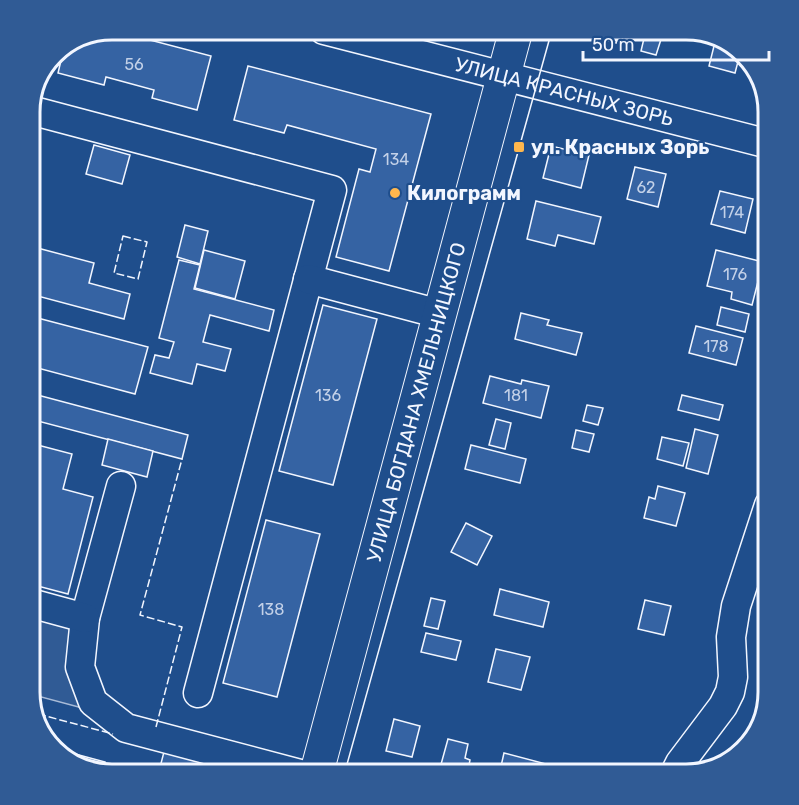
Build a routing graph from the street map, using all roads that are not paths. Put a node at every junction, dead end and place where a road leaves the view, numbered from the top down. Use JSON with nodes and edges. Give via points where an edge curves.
{"nodes":[{"id":1,"x":367,"y":41,"type":"edge"},
{"id":2,"x":513,"y":41,"type":"edge"},
{"id":3,"x":504,"y":76,"type":"junction"},
{"id":4,"x":41,"y":113,"type":"edge"},
{"id":5,"x":758,"y":141,"type":"edge"},
{"id":6,"x":308,"y":279,"type":"junction"},
{"id":7,"x":440,"y":314,"type":"junction"},
{"id":8,"x":121,"y":486,"type":"dead end"},
{"id":9,"x":758,"y":539,"type":"edge"},
{"id":10,"x":41,"y":606,"type":"edge"},
{"id":11,"x":85,"y":618,"type":"junction"},
{"id":12,"x":198,"y":693,"type":"dead end"},
{"id":13,"x":262,"y":764,"type":"edge"},
{"id":14,"x":319,"y":764,"type":"edge"},
{"id":15,"x":680,"y":764,"type":"edge"}],
"edges":[{"from":1,"to":3,"type":"street","name":"УЛИЦА КРАСНЫХ ЗОРЬ"},
{"from":2,"to":3,"type":"main road","name":"УЛИЦА БОГДАНА ХМЕЛЬНИЦКОГО"},
{"from":3,"to":5,"type":"street","name":"УЛИЦА КРАСНЫХ ЗОРЬ"},
{"from":3,"to":7,"type":"main road","name":"УЛИЦА БОГДАНА ХМЕЛЬНИЦКОГО"},
{"from":4,"to":6,"type":"street","via":[[332,190]]},
{"from":6,"to":7,"type":"street"},
{"from":6,"to":12,"type":"street"},
{"from":7,"to":14,"type":"main road","name":"УЛИЦА БОГДАНА ХМЕЛЬНИЦКОГО"},
{"from":8,"to":11,"type":"street"},
{"from":9,"to":15,"type":"street","via":[[736,606],[730,692]]},
{"from":10,"to":11,"type":"street"},
{"from":11,"to":13,"type":"street","via":[[80,667],[93,702],[126,728]]}]}
